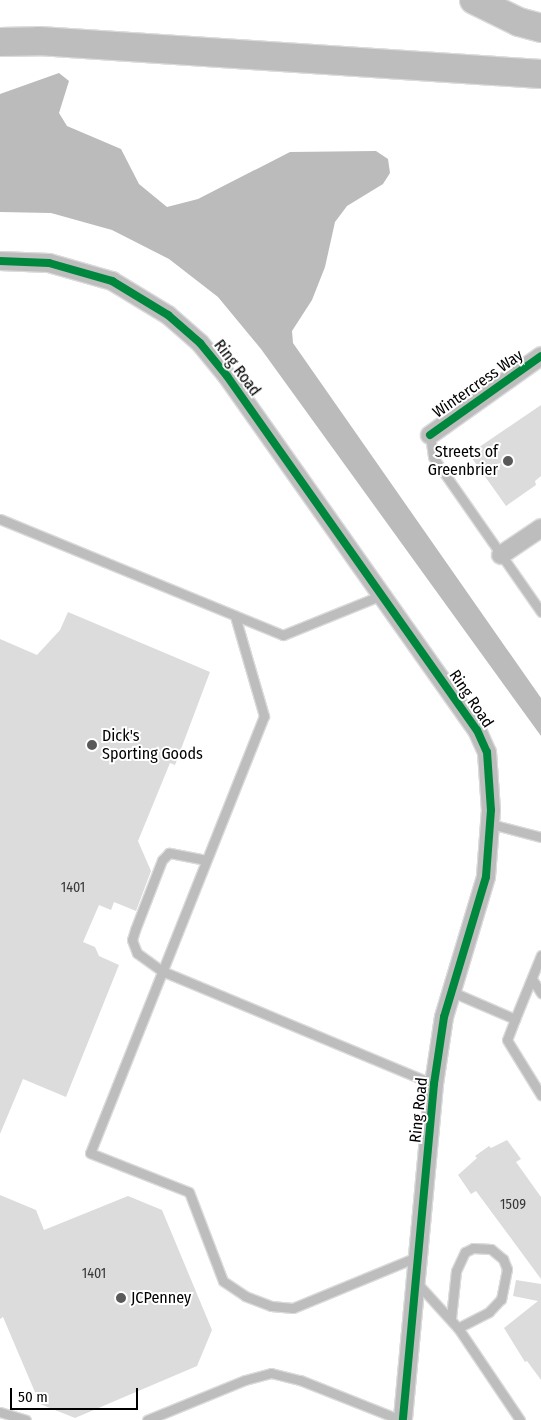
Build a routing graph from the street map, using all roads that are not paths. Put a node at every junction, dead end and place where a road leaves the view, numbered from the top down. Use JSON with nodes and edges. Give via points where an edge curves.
{"nodes":[{"id":1,"x":474,"y":0,"type":"edge"},
{"id":2,"x":541,"y":28,"type":"edge"},
{"id":3,"x":0,"y":42,"type":"edge"},
{"id":4,"x":541,"y":74,"type":"edge"},
{"id":5,"x":0,"y":260,"type":"edge"},
{"id":6,"x":541,"y":356,"type":"edge"},
{"id":7,"x":430,"y":435,"type":"joint"},
{"id":8,"x":0,"y":519,"type":"edge"},
{"id":9,"x":541,"y":528,"type":"edge"},
{"id":10,"x":501,"y":554,"type":"junction"},
{"id":11,"x":382,"y":595,"type":"junction"},
{"id":12,"x":541,"y":612,"type":"edge"},
{"id":13,"x":235,"y":616,"type":"junction"},
{"id":14,"x":491,"y":824,"type":"junction"},
{"id":15,"x":541,"y":837,"type":"edge"},
{"id":16,"x":206,"y":860,"type":"junction"},
{"id":17,"x":541,"y":955,"type":"edge"},
{"id":18,"x":162,"y":971,"type":"junction"},
{"id":19,"x":532,"y":979,"type":"junction"},
{"id":20,"x":450,"y":991,"type":"junction"},
{"id":21,"x":541,"y":993,"type":"edge"},
{"id":22,"x":515,"y":1019,"type":"junction"},
{"id":23,"x":434,"y":1084,"type":"junction"},
{"id":24,"x":541,"y":1095,"type":"edge"},
{"id":25,"x":419,"y":1256,"type":"junction"},
{"id":26,"x":416,"y":1282,"type":"junction"},
{"id":27,"x":450,"y":1318,"type":"junction"},
{"id":28,"x":458,"y":1328,"type":"junction"},
{"id":29,"x":0,"y":1412,"type":"edge"},
{"id":30,"x":26,"y":1420,"type":"edge"},
{"id":31,"x":147,"y":1420,"type":"edge"},
{"id":32,"x":402,"y":1420,"type":"edge"},
{"id":33,"x":520,"y":1420,"type":"edge"}],
"edges":[{"from":1,"to":2,"type":"highway","via":[[519,22]]},
{"from":3,"to":4,"type":"highway","via":[[39,41]]},
{"from":5,"to":11,"type":"street","name":"Ring Road","via":[[49,263],[112,281],[168,315],[200,343]]},
{"from":6,"to":7,"type":"street","name":"Wintercress Way"},
{"from":7,"to":10,"type":"lane","via":[[433,457]]},
{"from":8,"to":13,"type":"lane"},
{"from":9,"to":10,"type":"street"},
{"from":10,"to":12,"type":"lane"},
{"from":11,"to":13,"type":"lane","via":[[283,636]]},
{"from":11,"to":14,"type":"street","name":"Ring Road","via":[[483,740],[490,764]]},
{"from":13,"to":16,"type":"lane","via":[[264,716]]},
{"from":14,"to":15,"type":"lane"},
{"from":14,"to":20,"type":"street","name":"Ring Road","via":[[484,884]]},
{"from":16,"to":18,"type":"lane"},
{"from":16,"to":18,"type":"lane","via":[[169,853],[162,860],[132,940],[137,952]]},
{"from":17,"to":19,"type":"lane"},
{"from":18,"to":23,"type":"lane"},
{"from":18,"to":25,"type":"lane","via":[[90,1153],[189,1192],[223,1281],[245,1296],[271,1306],[293,1308]]},
{"from":19,"to":21,"type":"lane"},
{"from":19,"to":22,"type":"lane"},
{"from":20,"to":22,"type":"lane"},
{"from":20,"to":23,"type":"street","name":"Ring Road"},
{"from":22,"to":24,"type":"lane","via":[[507,1040]]},
{"from":23,"to":25,"type":"street","name":"Ring Road"},
{"from":25,"to":26,"type":"street","name":"Ring Road"},
{"from":26,"to":27,"type":"lane"},
{"from":26,"to":32,"type":"street","name":"Ring Road"},
{"from":27,"to":28,"type":"lane"},
{"from":27,"to":28,"type":"lane","via":[[456,1271],[465,1252],[473,1248],[491,1249],[503,1259],[507,1270],[501,1299],[490,1312]]},
{"from":28,"to":33,"type":"lane"},
{"from":29,"to":30,"type":"lane"},
{"from":31,"to":32,"type":"lane","via":[[245,1380],[271,1373],[300,1380]]}]}
